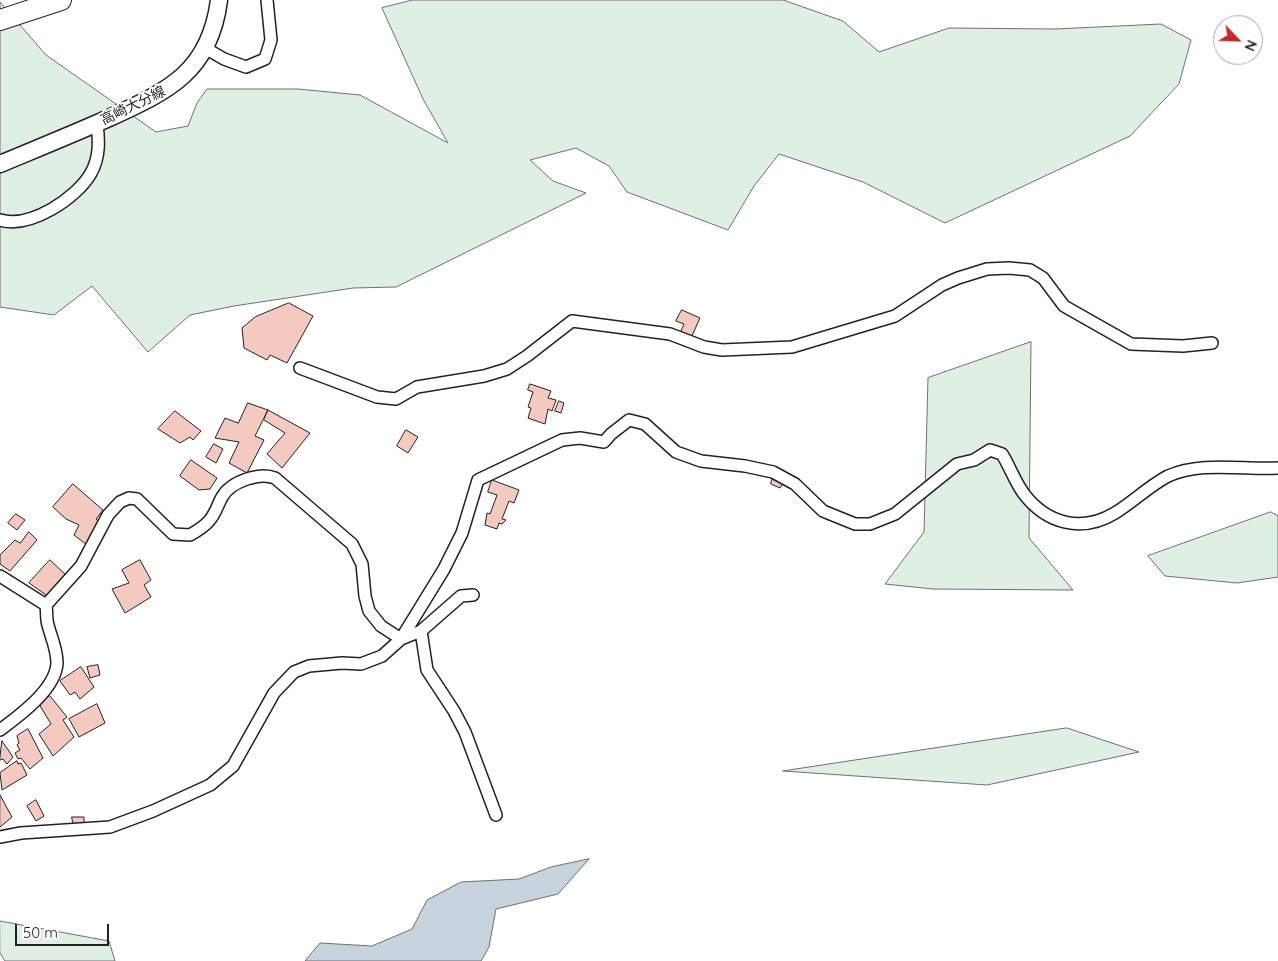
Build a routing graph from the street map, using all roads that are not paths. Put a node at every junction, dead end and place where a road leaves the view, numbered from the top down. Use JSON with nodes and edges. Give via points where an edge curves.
{"nodes":[{"id":1,"x":61,"y":0,"type":"edge"},
{"id":2,"x":219,"y":0,"type":"edge"},
{"id":3,"x":267,"y":0,"type":"edge"},
{"id":4,"x":0,"y":20,"type":"edge"},
{"id":5,"x":205,"y":48,"type":"junction"},
{"id":6,"x":97,"y":124,"type":"junction"},
{"id":7,"x":0,"y":164,"type":"edge"},
{"id":8,"x":0,"y":220,"type":"edge"},
{"id":9,"x":1212,"y":343,"type":"dead end"},
{"id":10,"x":300,"y":368,"type":"dead end"},
{"id":11,"x":1278,"y":468,"type":"edge"},
{"id":12,"x":0,"y":576,"type":"edge"},
{"id":13,"x":473,"y":595,"type":"dead end"},
{"id":14,"x":46,"y":605,"type":"junction"},
{"id":15,"x":421,"y":631,"type":"junction"},
{"id":16,"x":401,"y":639,"type":"junction"},
{"id":17,"x":0,"y":730,"type":"edge"},
{"id":18,"x":496,"y":815,"type":"dead end"},
{"id":19,"x":0,"y":837,"type":"edge"}],
"edges":[{"from":1,"to":4,"type":"highway"},
{"from":2,"to":5,"type":"main road","name":"高崎大分線","via":[[216,22]]},
{"from":3,"to":5,"type":"street","via":[[271,40],[265,59],[246,67]]},
{"from":5,"to":6,"type":"main road","name":"高崎大分線","via":[[192,68],[166,91]]},
{"from":6,"to":7,"type":"main road","name":"高崎大分線"},
{"from":6,"to":8,"type":"street","via":[[96,161],[78,188],[39,216],[16,222]]},
{"from":9,"to":10,"type":"street","via":[[1183,346],[1131,344],[1064,306],[1043,278],[1030,270],[1009,268],[987,269],[958,278],[896,316],[792,347],[722,350],[670,334],[572,320],[507,368],[484,376],[417,388],[396,399],[377,397]]},
{"from":11,"to":16,"type":"street","via":[[1229,468],[1169,476],[1113,514],[1072,525],[1038,509],[1024,494],[1002,454],[990,450],[974,460],[957,464],[895,514],[870,524],[855,524],[823,511],[795,484],[773,472],[701,461],[676,452],[645,424],[629,420],[604,442],[580,438],[562,440],[478,480],[462,533]]},
{"from":12,"to":14,"type":"street"},
{"from":13,"to":15,"type":"street","via":[[461,596]]},
{"from":14,"to":16,"type":"street","via":[[81,566],[108,515],[120,502],[128,498],[137,499],[173,534],[190,535],[208,522],[231,488],[242,481],[268,475],[352,544],[362,564],[369,611],[381,626]]},
{"from":14,"to":17,"type":"street","via":[[57,664],[46,688],[23,713]]},
{"from":15,"to":16,"type":"street"},
{"from":15,"to":18,"type":"street","via":[[427,670],[465,732]]},
{"from":16,"to":19,"type":"street","via":[[382,656],[361,664],[309,666],[294,672],[274,693],[233,766],[210,785],[110,828]]}]}
